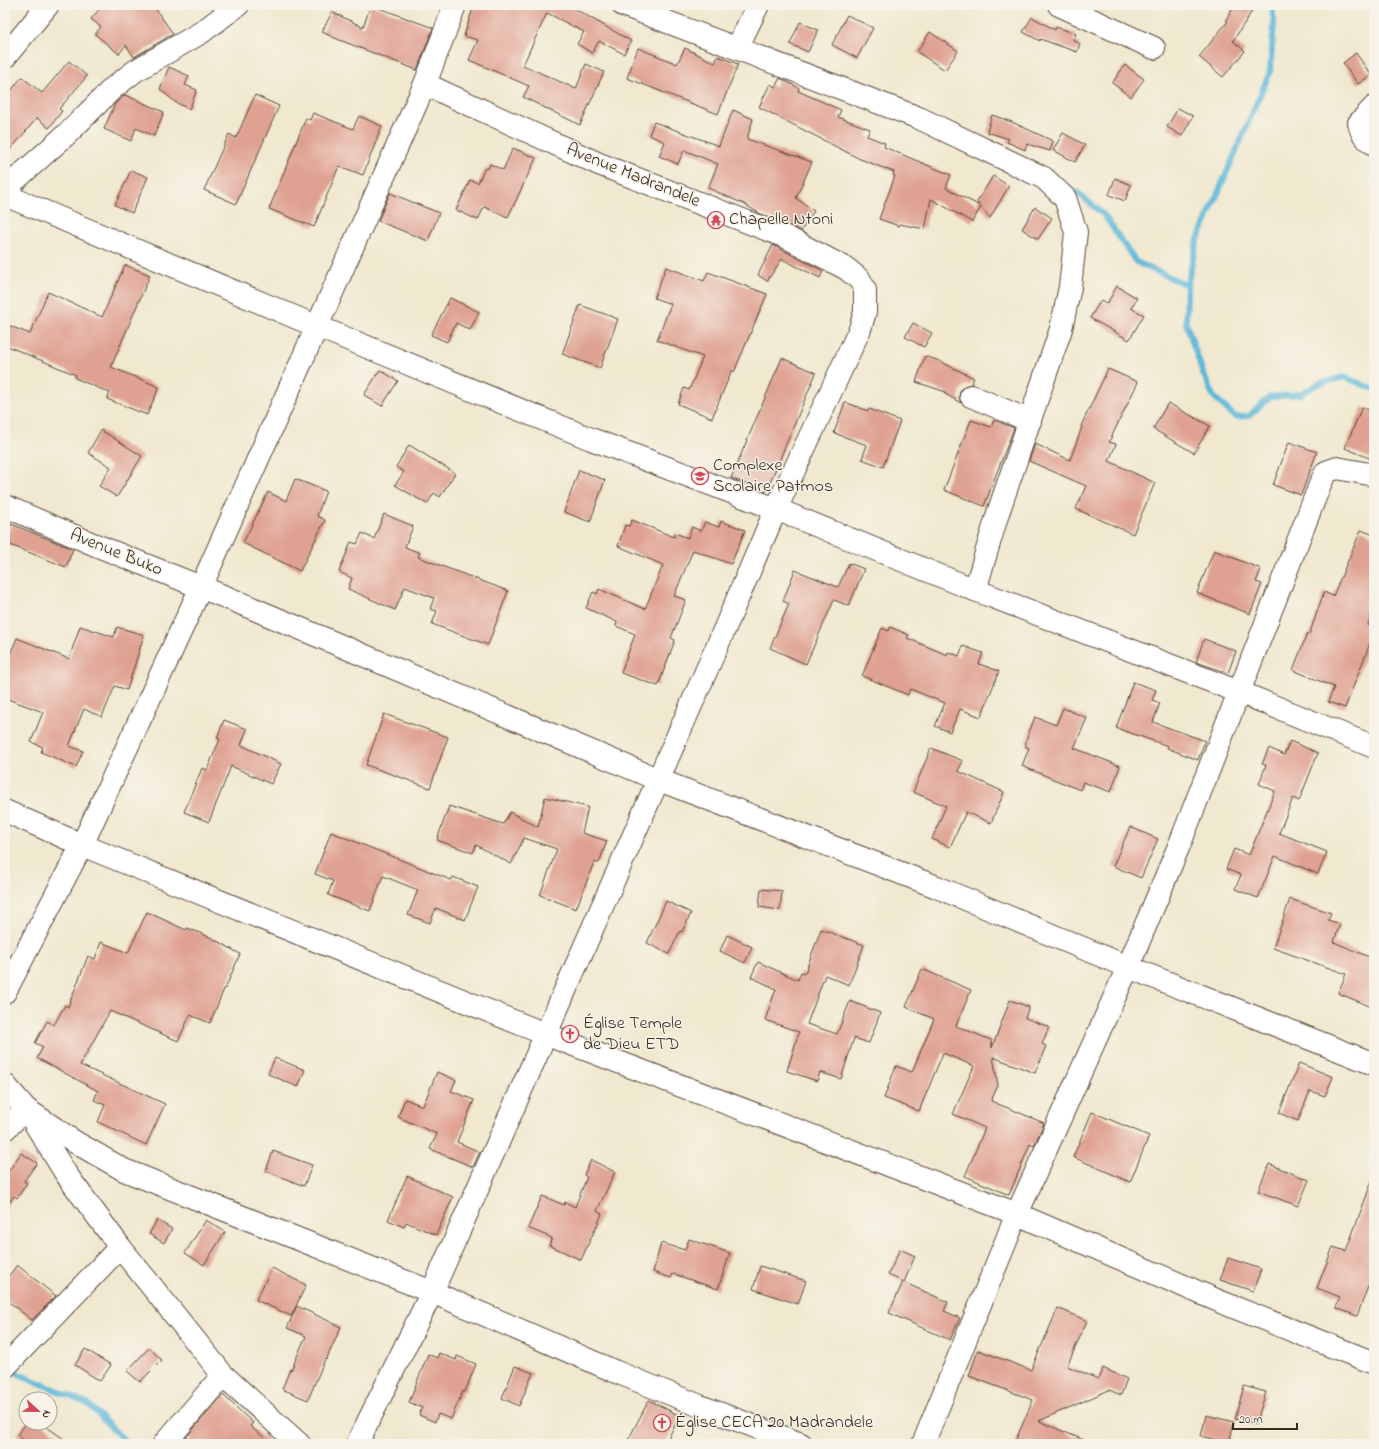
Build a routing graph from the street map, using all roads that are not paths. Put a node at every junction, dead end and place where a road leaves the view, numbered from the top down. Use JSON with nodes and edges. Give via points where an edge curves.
{"nodes":[{"id":1,"x":48,"y":5,"type":"edge"},
{"id":2,"x":238,"y":5,"type":"edge"},
{"id":3,"x":455,"y":5,"type":"edge"},
{"id":4,"x":623,"y":5,"type":"edge"},
{"id":5,"x":758,"y":5,"type":"edge"},
{"id":6,"x":1059,"y":5,"type":"edge"},
{"id":7,"x":737,"y":48,"type":"junction"},
{"id":8,"x":1154,"y":48,"type":"dead end"},
{"id":9,"x":5,"y":57,"type":"edge"},
{"id":10,"x":425,"y":84,"type":"junction"},
{"id":11,"x":1374,"y":107,"type":"edge"},
{"id":12,"x":1374,"y":144,"type":"edge"},
{"id":13,"x":5,"y":189,"type":"edge"},
{"id":14,"x":5,"y":195,"type":"edge"},
{"id":15,"x":316,"y":326,"type":"junction"},
{"id":16,"x":970,"y":396,"type":"dead end"},
{"id":17,"x":1030,"y":421,"type":"junction"},
{"id":18,"x":1374,"y":475,"type":"edge"},
{"id":19,"x":5,"y":506,"type":"edge"},
{"id":20,"x":776,"y":509,"type":"junction"},
{"id":21,"x":200,"y":587,"type":"junction"},
{"id":22,"x":975,"y":590,"type":"junction"},
{"id":23,"x":1239,"y":692,"type":"junction"},
{"id":24,"x":1374,"y":747,"type":"edge"},
{"id":25,"x":659,"y":780,"type":"junction"},
{"id":26,"x":5,"y":811,"type":"edge"},
{"id":27,"x":82,"y":845,"type":"junction"},
{"id":28,"x":1128,"y":967,"type":"junction"},
{"id":29,"x":5,"y":992,"type":"edge"},
{"id":30,"x":545,"y":1034,"type":"junction"},
{"id":31,"x":1374,"y":1064,"type":"edge"},
{"id":32,"x":5,"y":1085,"type":"edge"},
{"id":33,"x":26,"y":1109,"type":"junction"},
{"id":34,"x":5,"y":1129,"type":"edge"},
{"id":35,"x":1017,"y":1214,"type":"junction"},
{"id":36,"x":120,"y":1247,"type":"junction"},
{"id":37,"x":432,"y":1292,"type":"junction"},
{"id":38,"x":1374,"y":1363,"type":"edge"},
{"id":39,"x":5,"y":1367,"type":"edge"},
{"id":40,"x":224,"y":1375,"type":"junction"},
{"id":41,"x":164,"y":1444,"type":"edge"},
{"id":42,"x":299,"y":1444,"type":"edge"},
{"id":43,"x":357,"y":1444,"type":"edge"},
{"id":44,"x":801,"y":1444,"type":"edge"},
{"id":45,"x":922,"y":1444,"type":"edge"}],
"edges":[{"from":1,"to":9,"type":"street"},
{"from":2,"to":13,"type":"street","via":[[202,32],[136,71],[113,88],[68,133]]},
{"from":3,"to":10,"type":"street"},
{"from":4,"to":7,"type":"street"},
{"from":5,"to":7,"type":"street"},
{"from":6,"to":8,"type":"street"},
{"from":7,"to":17,"type":"street","via":[[919,118],[1044,178],[1065,198],[1076,232],[1070,287],[1062,329]]},
{"from":10,"to":15,"type":"street"},
{"from":10,"to":20,"type":"street","name":"Avenue Madrandele","via":[[599,164],[786,237],[847,269],[860,280],[865,290],[865,312],[860,329]]},
{"from":11,"to":12,"type":"street","via":[[1359,123],[1361,132]]},
{"from":14,"to":15,"type":"street"},
{"from":15,"to":20,"type":"street","via":[[591,439]]},
{"from":15,"to":21,"type":"street"},
{"from":16,"to":17,"type":"street"},
{"from":17,"to":22,"type":"street"},
{"from":18,"to":23,"type":"street","via":[[1337,468],[1326,472]]},
{"from":19,"to":21,"type":"street","name":"Avenue Buko"},
{"from":20,"to":22,"type":"street"},
{"from":20,"to":25,"type":"street"},
{"from":21,"to":25,"type":"street","name":"Avenue Buko"},
{"from":21,"to":27,"type":"street"},
{"from":22,"to":23,"type":"street"},
{"from":23,"to":24,"type":"street"},
{"from":23,"to":28,"type":"street"},
{"from":25,"to":28,"type":"street","name":"Avenue Buko","via":[[937,887]]},
{"from":25,"to":30,"type":"street"},
{"from":26,"to":27,"type":"street"},
{"from":27,"to":29,"type":"street"},
{"from":27,"to":30,"type":"street"},
{"from":28,"to":31,"type":"street","name":"Avenue Buko"},
{"from":28,"to":35,"type":"street"},
{"from":30,"to":35,"type":"street"},
{"from":30,"to":37,"type":"street"},
{"from":32,"to":33,"type":"street"},
{"from":33,"to":34,"type":"street"},
{"from":33,"to":36,"type":"street","via":[[66,1174]]},
{"from":33,"to":37,"type":"street","via":[[75,1142],[124,1170]]},
{"from":35,"to":38,"type":"street","via":[[1221,1302]]},
{"from":35,"to":45,"type":"street"},
{"from":36,"to":39,"type":"street"},
{"from":36,"to":40,"type":"street"},
{"from":37,"to":43,"type":"street"},
{"from":37,"to":44,"type":"street","via":[[686,1400]]},
{"from":40,"to":41,"type":"street"},
{"from":40,"to":42,"type":"street"}]}
